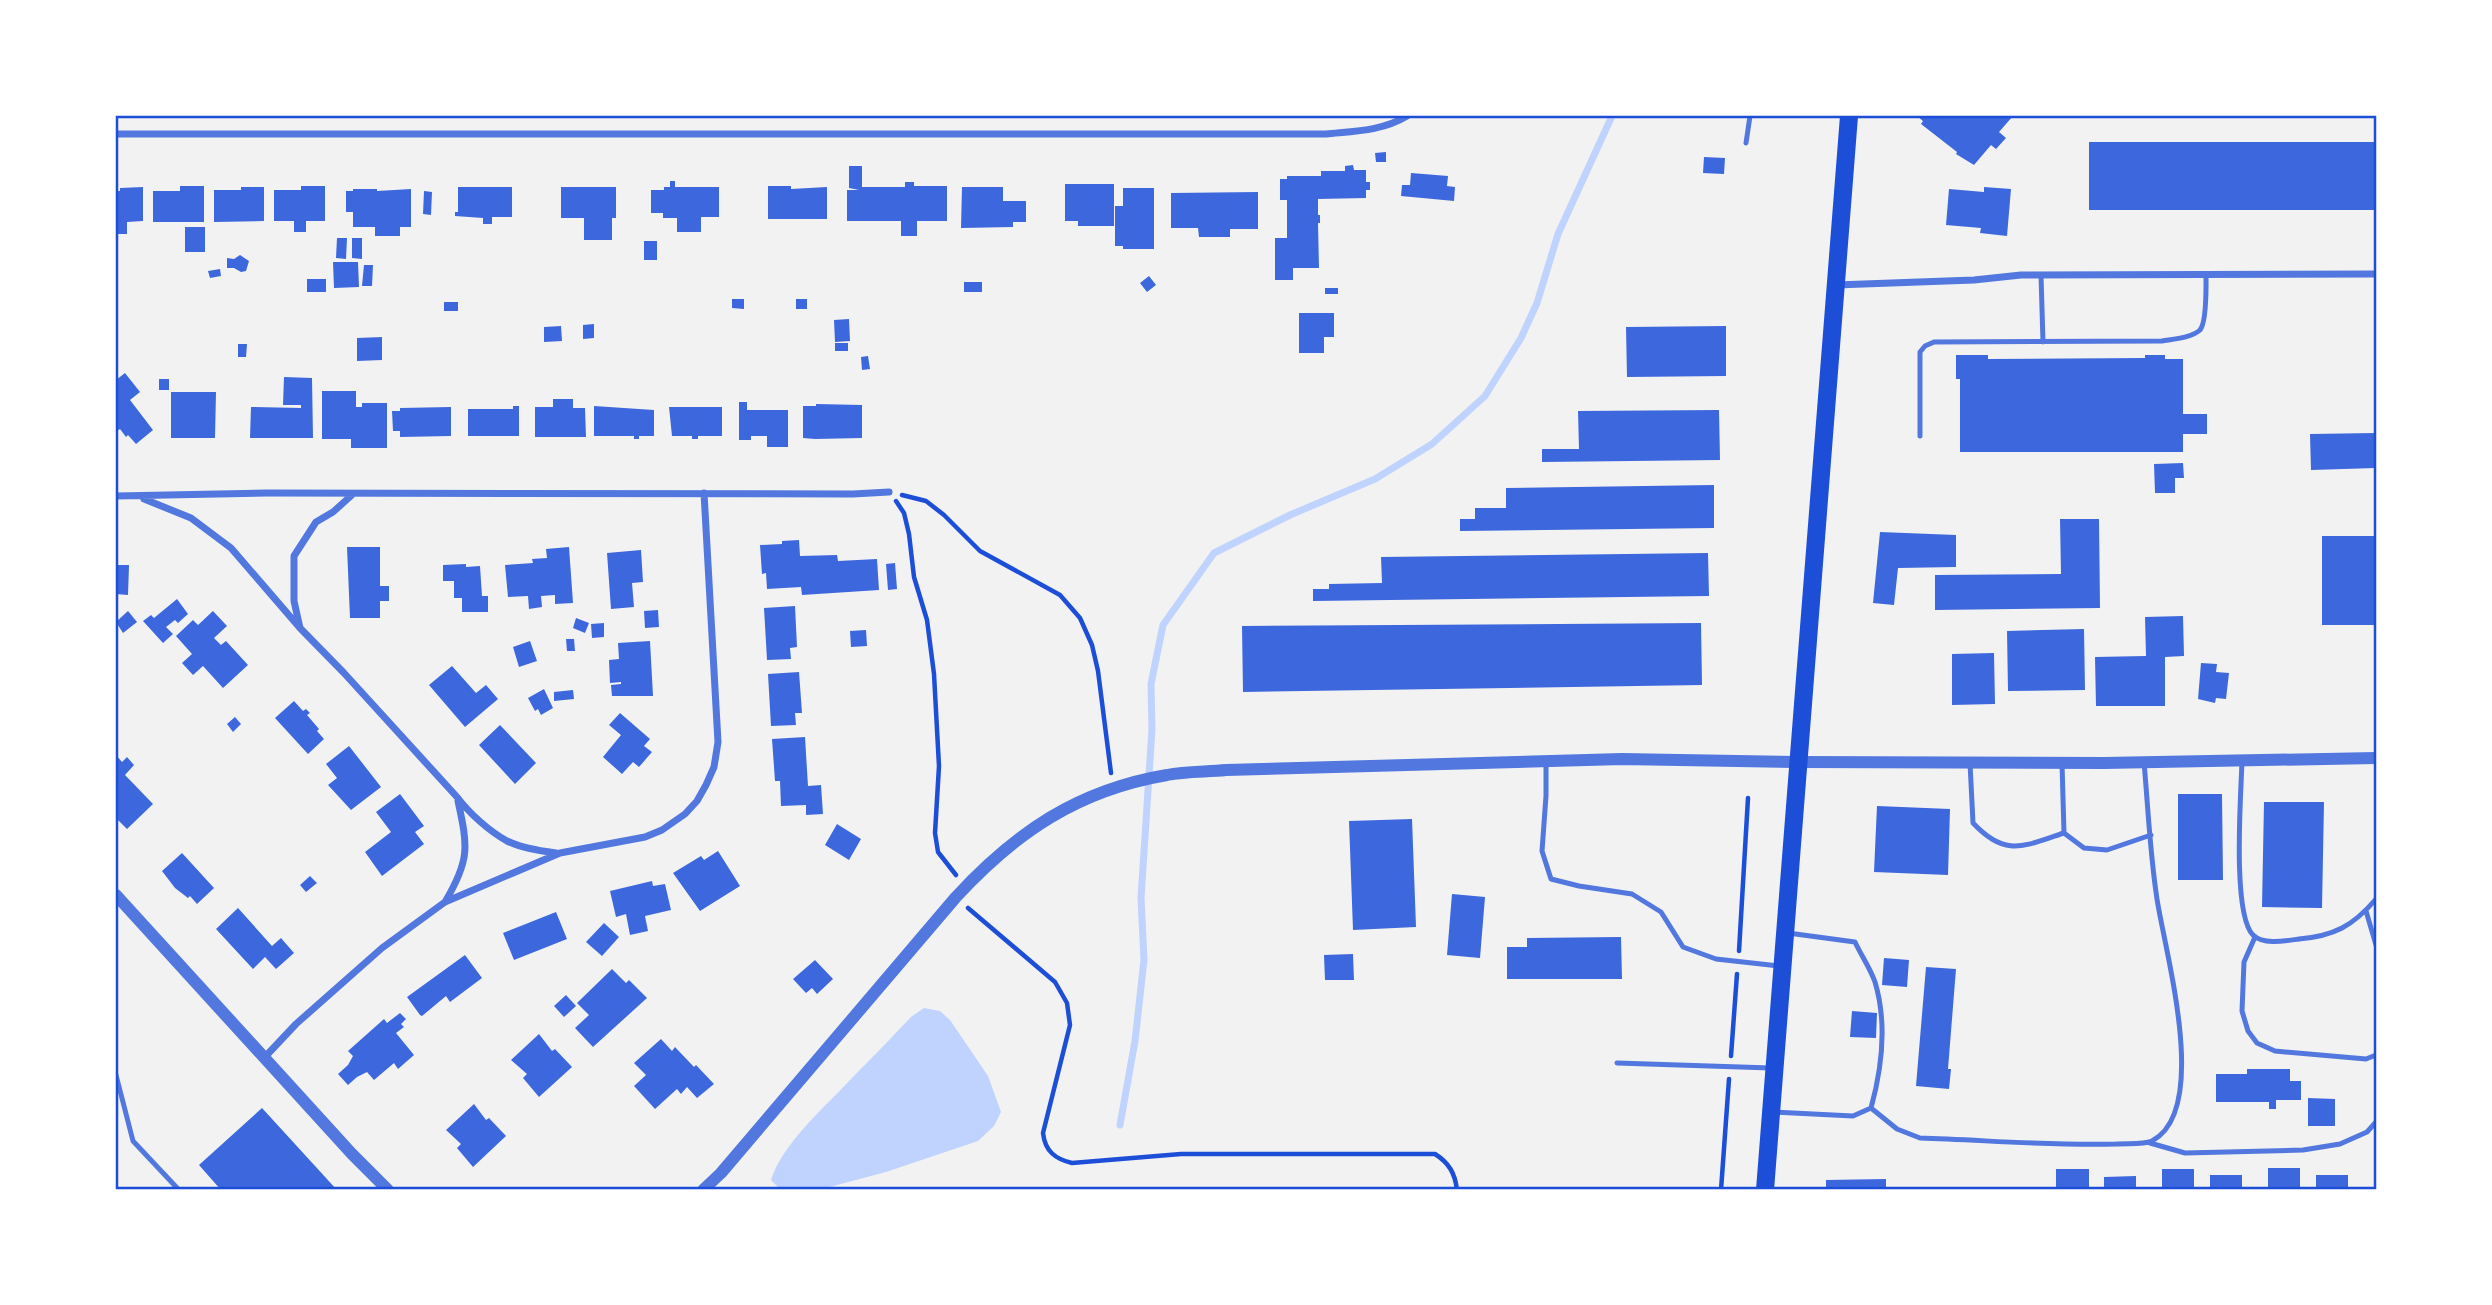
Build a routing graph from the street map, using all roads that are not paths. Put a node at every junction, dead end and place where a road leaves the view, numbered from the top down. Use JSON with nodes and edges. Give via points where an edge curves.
{"nodes":[{"id":1,"x":1408,"y":116,"type":"edge"},
{"id":2,"x":1750,"y":116,"type":"edge"},
{"id":3,"x":1849,"y":116,"type":"edge"},
{"id":4,"x":116,"y":134,"type":"edge"},
{"id":5,"x":1746,"y":143,"type":"dead end"},
{"id":6,"x":2376,"y":274,"type":"edge"},
{"id":7,"x":2041,"y":275,"type":"junction"},
{"id":8,"x":2206,"y":275,"type":"junction"},
{"id":9,"x":1835,"y":285,"type":"junction"},
{"id":10,"x":2043,"y":342,"type":"junction"},
{"id":11,"x":1920,"y":436,"type":"dead end"},
{"id":12,"x":890,"y":492,"type":"road end"},
{"id":13,"x":704,"y":493,"type":"junction"},
{"id":14,"x":354,"y":494,"type":"junction"},
{"id":15,"x":116,"y":496,"type":"edge"},
{"id":16,"x":300,"y":628,"type":"junction"},
{"id":17,"x":2376,"y":758,"type":"edge"},
{"id":18,"x":2242,"y":760,"type":"junction"},
{"id":19,"x":1546,"y":762,"type":"junction"},
{"id":20,"x":1798,"y":762,"type":"junction"},
{"id":21,"x":2144,"y":762,"type":"junction"},
{"id":22,"x":1970,"y":763,"type":"junction"},
{"id":23,"x":2062,"y":763,"type":"junction"},
{"id":24,"x":457,"y":797,"type":"junction"},
{"id":25,"x":2064,"y":833,"type":"junction"},
{"id":26,"x":2151,"y":835,"type":"junction"},
{"id":27,"x":560,"y":853,"type":"junction"},
{"id":28,"x":116,"y":895,"type":"edge"},
{"id":29,"x":2376,"y":899,"type":"edge"},
{"id":30,"x":445,"y":902,"type":"junction"},
{"id":31,"x":2366,"y":911,"type":"junction"},
{"id":32,"x":1785,"y":933,"type":"junction"},
{"id":33,"x":2255,"y":937,"type":"junction"},
{"id":34,"x":2376,"y":945,"type":"edge"},
{"id":35,"x":1782,"y":966,"type":"junction"},
{"id":36,"x":2376,"y":1055,"type":"edge"},
{"id":37,"x":264,"y":1058,"type":"junction"},
{"id":38,"x":1617,"y":1062,"type":"dead end"},
{"id":39,"x":1774,"y":1068,"type":"junction"},
{"id":40,"x":116,"y":1075,"type":"edge"},
{"id":41,"x":1871,"y":1108,"type":"junction"},
{"id":42,"x":1771,"y":1112,"type":"junction"},
{"id":43,"x":2376,"y":1122,"type":"edge"},
{"id":44,"x":2150,"y":1142,"type":"junction"},
{"id":45,"x":179,"y":1189,"type":"edge"},
{"id":46,"x":388,"y":1189,"type":"edge"},
{"id":47,"x":703,"y":1189,"type":"edge"},
{"id":48,"x":1765,"y":1189,"type":"edge"}],
"edges":[{"from":1,"to":4,"type":"street","via":[[1375,130],[1326,134]]},
{"from":2,"to":5,"type":"lane"},
{"from":3,"to":9,"type":"highway"},
{"from":6,"to":8,"type":"street"},
{"from":7,"to":8,"type":"street"},
{"from":7,"to":9,"type":"street"},
{"from":7,"to":10,"type":"lane"},
{"from":8,"to":10,"type":"lane","via":[[2204,320],[2201,329],[2189,336],[2162,341]]},
{"from":9,"to":20,"type":"highway"},
{"from":10,"to":11,"type":"lane","via":[[1934,342],[1924,346],[1920,352]]},
{"from":12,"to":13,"type":"street"},
{"from":13,"to":14,"type":"street"},
{"from":13,"to":27,"type":"street","via":[[718,741],[706,785],[685,814],[662,830]]},
{"from":14,"to":15,"type":"street"},
{"from":14,"to":16,"type":"street","via":[[316,522],[294,556],[294,601]]},
{"from":15,"to":16,"type":"street","via":[[158,503],[212,532]]},
{"from":16,"to":24,"type":"street"},
{"from":17,"to":18,"type":"street"},
{"from":18,"to":21,"type":"street"},
{"from":18,"to":33,"type":"lane","via":[[2240,891],[2246,926]]},
{"from":19,"to":20,"type":"street"},
{"from":19,"to":35,"type":"lane","via":[[1542,850],[1551,878],[1632,894],[1661,912],[1683,947],[1716,959]]},
{"from":19,"to":47,"type":"street","via":[[1170,774],[1113,787],[1072,804],[1020,836],[966,886]]},
{"from":20,"to":22,"type":"street"},
{"from":20,"to":32,"type":"highway"},
{"from":21,"to":23,"type":"street"},
{"from":21,"to":26,"type":"lane"},
{"from":22,"to":23,"type":"street"},
{"from":22,"to":25,"type":"lane","via":[[1973,822],[1986,836],[2001,845],[2027,845]]},
{"from":23,"to":25,"type":"lane"},
{"from":24,"to":27,"type":"street","via":[[508,841]]},
{"from":24,"to":30,"type":"street","via":[[465,862]]},
{"from":25,"to":26,"type":"lane","via":[[2084,848],[2107,850]]},
{"from":26,"to":44,"type":"lane","via":[[2157,897],[2179,1016],[2182,1067],[2177,1110],[2168,1131]]},
{"from":27,"to":30,"type":"street"},
{"from":28,"to":37,"type":"street"},
{"from":29,"to":31,"type":"lane"},
{"from":30,"to":37,"type":"street","via":[[382,948]]},
{"from":31,"to":33,"type":"lane","via":[[2323,937],[2275,942]]},
{"from":31,"to":34,"type":"lane"},
{"from":32,"to":35,"type":"highway"},
{"from":32,"to":41,"type":"lane","via":[[1855,942],[1874,980],[1882,1015],[1878,1082]]},
{"from":33,"to":36,"type":"lane","via":[[2244,962],[2242,1011],[2248,1031],[2258,1043],[2275,1051],[2366,1059]]},
{"from":35,"to":39,"type":"highway"},
{"from":37,"to":46,"type":"street"},
{"from":38,"to":39,"type":"lane"},
{"from":39,"to":42,"type":"highway"},
{"from":40,"to":45,"type":"lane","via":[[133,1141]]},
{"from":41,"to":42,"type":"lane","via":[[1853,1116]]},
{"from":41,"to":44,"type":"lane","via":[[1897,1129],[1920,1138]]},
{"from":42,"to":48,"type":"highway"},
{"from":43,"to":44,"type":"lane","via":[[2367,1132],[2340,1144],[2303,1150],[2185,1153]]}]}
